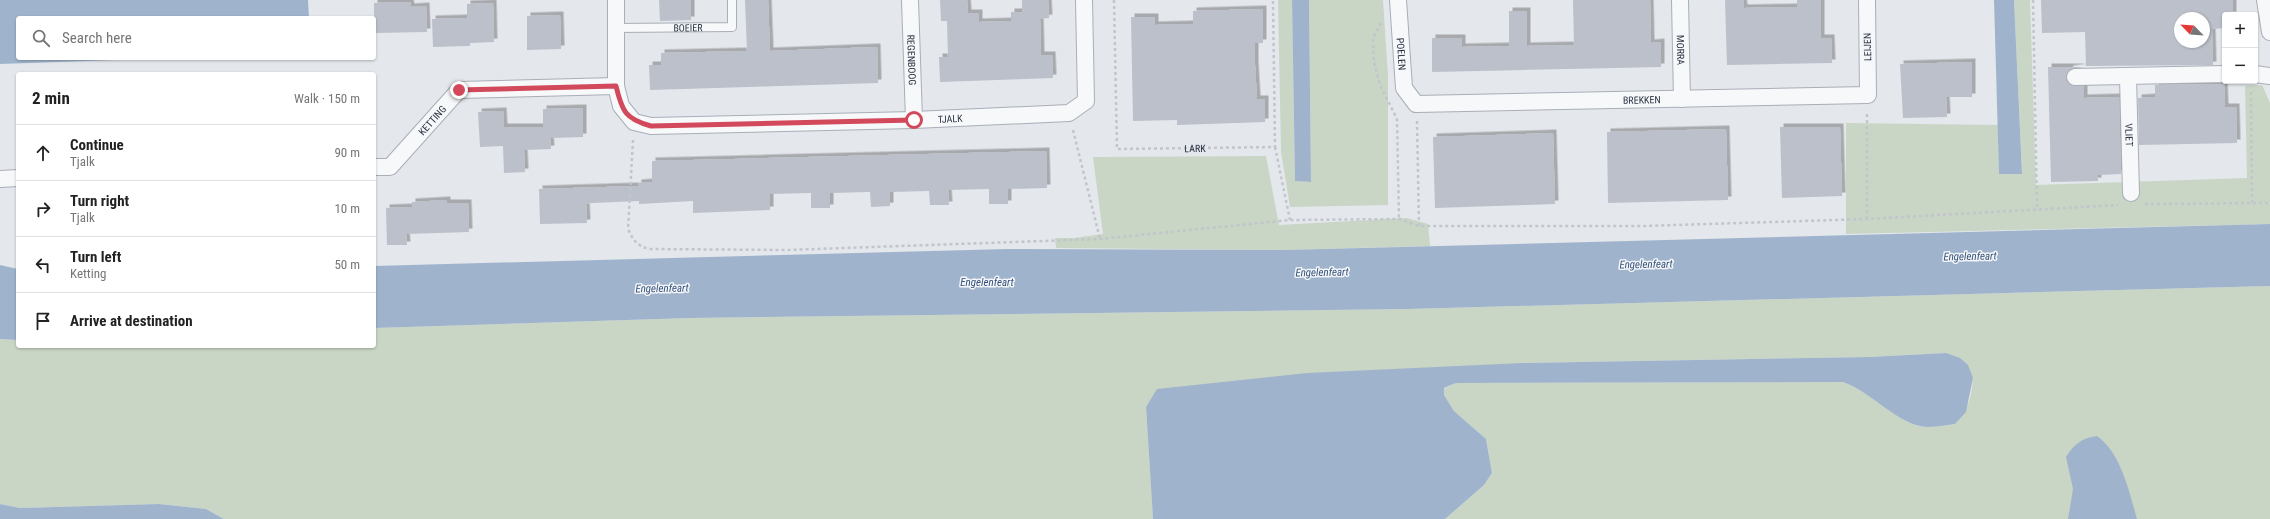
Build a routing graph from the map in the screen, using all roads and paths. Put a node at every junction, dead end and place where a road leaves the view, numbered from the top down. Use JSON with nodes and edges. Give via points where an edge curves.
{"nodes":[{"id":1,"x":616,"y":0,"type":"edge"},
{"id":2,"x":732,"y":0,"type":"edge"},
{"id":3,"x":910,"y":0,"type":"edge"},
{"id":4,"x":1084,"y":0,"type":"edge"},
{"id":5,"x":1114,"y":0,"type":"edge"},
{"id":6,"x":1273,"y":0,"type":"edge"},
{"id":7,"x":1398,"y":0,"type":"edge"},
{"id":8,"x":1680,"y":0,"type":"edge"},
{"id":9,"x":1866,"y":0,"type":"edge"},
{"id":10,"x":2033,"y":0,"type":"edge"},
{"id":11,"x":2265,"y":0,"type":"edge"},
{"id":12,"x":1382,"y":20,"type":"dead end"},
{"id":13,"x":616,"y":28,"type":"junction"},
{"id":14,"x":2270,"y":32,"type":"edge"},
{"id":15,"x":2222,"y":74,"type":"edge"},
{"id":16,"x":2270,"y":76,"type":"edge"},
{"id":17,"x":2075,"y":77,"type":"dead end"},
{"id":18,"x":2128,"y":77,"type":"junction"},
{"id":19,"x":2258,"y":80,"type":"edge"},
{"id":20,"x":2253,"y":84,"type":"edge"},
{"id":21,"x":616,"y":86,"type":"junction"},
{"id":22,"x":1868,"y":94,"type":"junction"},
{"id":23,"x":1682,"y":99,"type":"junction"},
{"id":24,"x":1416,"y":104,"type":"junction"},
{"id":25,"x":1069,"y":114,"type":"junction"},
{"id":26,"x":914,"y":120,"type":"junction"},
{"id":27,"x":634,"y":122,"type":"junction"},
{"id":28,"x":1275,"y":147,"type":"junction"},
{"id":29,"x":376,"y":167,"type":"edge"},
{"id":30,"x":16,"y":178,"type":"edge"},
{"id":31,"x":0,"y":179,"type":"edge"},
{"id":32,"x":2130,"y":200,"type":"junction"},
{"id":33,"x":2252,"y":203,"type":"junction"},
{"id":34,"x":2270,"y":203,"type":"edge"},
{"id":35,"x":2038,"y":208,"type":"junction"},
{"id":36,"x":1400,"y":219,"type":"junction"},
{"id":37,"x":1867,"y":219,"type":"junction"},
{"id":38,"x":1290,"y":220,"type":"junction"},
{"id":39,"x":1420,"y":226,"type":"junction"},
{"id":40,"x":1100,"y":239,"type":"junction"}],
"edges":[{"from":1,"to":13,"type":"street"},
{"from":2,"to":13,"type":"lane","name":"BOEIER","via":[[732,27]]},
{"from":3,"to":26,"type":"street","name":"REGENBOOG"},
{"from":4,"to":25,"type":"street","via":[[1086,101]]},
{"from":5,"to":28,"type":"path","name":"LARK","via":[[1117,149]]},
{"from":6,"to":28,"type":"path"},
{"from":7,"to":24,"type":"street","name":"POELEN","via":[[1404,88]]},
{"from":8,"to":23,"type":"street","name":"MORRA"},
{"from":9,"to":22,"type":"street","name":"LEIJEN"},
{"from":10,"to":35,"type":"path"},
{"from":11,"to":14,"type":"street"},
{"from":12,"to":36,"type":"path","via":[[1373,38],[1374,62],[1380,85],[1396,119]]},
{"from":13,"to":21,"type":"street"},
{"from":15,"to":18,"type":"street"},
{"from":16,"to":19,"type":"street"},
{"from":17,"to":18,"type":"street"},
{"from":18,"to":32,"type":"street","name":"VLIET"},
{"from":20,"to":33,"type":"path"},
{"from":21,"to":27,"type":"street","via":[[621,106]]},
{"from":21,"to":29,"type":"street","name":"KETTING","via":[[459,90],[390,167]]},
{"from":22,"to":23,"type":"street","name":"BREKKEN"},
{"from":22,"to":37,"type":"path"},
{"from":23,"to":24,"type":"street","name":"BREKKEN"},
{"from":24,"to":39,"type":"path"},
{"from":25,"to":26,"type":"street","name":"TJALK"},
{"from":25,"to":40,"type":"path"},
{"from":26,"to":27,"type":"street","name":"TJALK","via":[[651,126]]},
{"from":27,"to":40,"type":"path","via":[[628,229],[641,247],[787,250]]},
{"from":28,"to":38,"type":"path"},
{"from":30,"to":31,"type":"street"},
{"from":32,"to":33,"type":"path"},
{"from":32,"to":35,"type":"path"},
{"from":33,"to":34,"type":"path"},
{"from":35,"to":37,"type":"path"},
{"from":36,"to":38,"type":"path"},
{"from":36,"to":39,"type":"path"},
{"from":37,"to":39,"type":"path","via":[[1644,226]]},
{"from":38,"to":40,"type":"path"}]}
